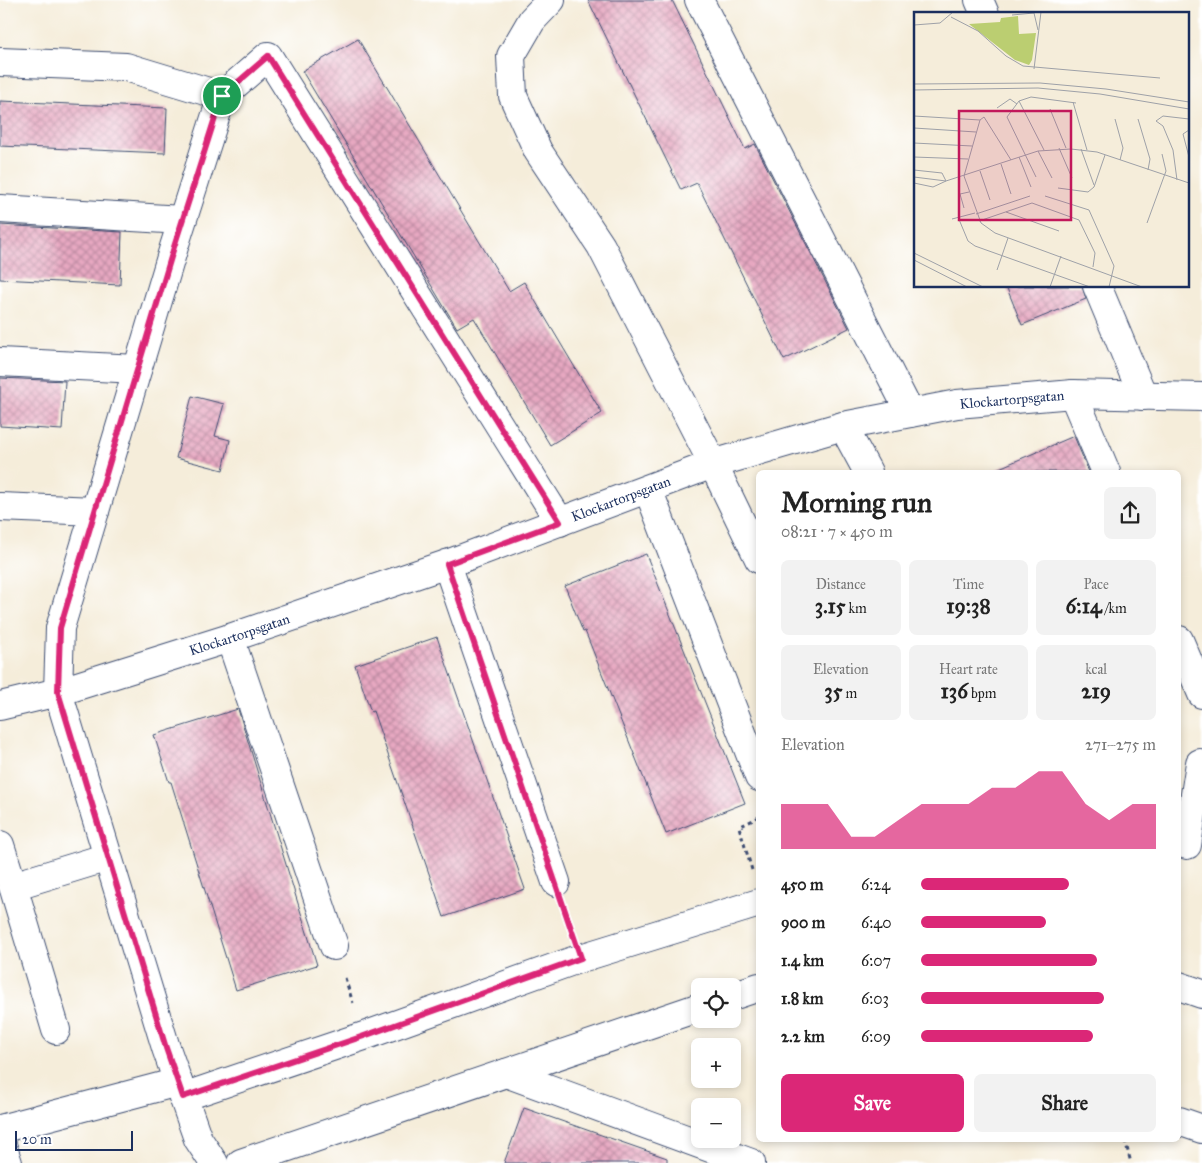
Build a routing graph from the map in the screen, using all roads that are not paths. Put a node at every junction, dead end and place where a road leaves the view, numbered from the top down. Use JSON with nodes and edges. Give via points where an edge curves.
{"nodes":[{"id":1,"x":551,"y":0,"type":"edge"},
{"id":2,"x":699,"y":0,"type":"edge"},
{"id":3,"x":979,"y":0,"type":"edge"},
{"id":4,"x":984,"y":12,"type":"edge"},
{"id":5,"x":0,"y":62,"type":"edge"},
{"id":6,"x":222,"y":96,"type":"junction"},
{"id":7,"x":0,"y":210,"type":"edge"},
{"id":8,"x":182,"y":220,"type":"junction"},
{"id":9,"x":1099,"y":288,"type":"edge"},
{"id":10,"x":0,"y":362,"type":"edge"},
{"id":11,"x":138,"y":369,"type":"junction"},
{"id":12,"x":1072,"y":394,"type":"junction"},
{"id":13,"x":1143,"y":396,"type":"junction"},
{"id":14,"x":1202,"y":397,"type":"edge"},
{"id":15,"x":910,"y":413,"type":"junction"},
{"id":16,"x":843,"y":426,"type":"junction"},
{"id":17,"x":713,"y":464,"type":"junction"},
{"id":18,"x":867,"y":470,"type":"edge"},
{"id":19,"x":1105,"y":470,"type":"edge"},
{"id":20,"x":648,"y":489,"type":"junction"},
{"id":21,"x":0,"y":507,"type":"edge"},
{"id":22,"x":95,"y":511,"type":"junction"},
{"id":23,"x":560,"y":522,"type":"junction"},
{"id":24,"x":756,"y":553,"type":"edge"},
{"id":25,"x":447,"y":564,"type":"junction"},
{"id":26,"x":230,"y":638,"type":"junction"},
{"id":27,"x":1181,"y":645,"type":"edge"},
{"id":28,"x":58,"y":692,"type":"junction"},
{"id":29,"x":1202,"y":694,"type":"edge"},
{"id":30,"x":0,"y":706,"type":"edge"},
{"id":31,"x":1200,"y":763,"type":"dead end"},
{"id":32,"x":756,"y":769,"type":"edge"},
{"id":33,"x":0,"y":845,"type":"edge"},
{"id":34,"x":1189,"y":845,"type":"edge"},
{"id":35,"x":108,"y":857,"type":"junction"},
{"id":36,"x":556,"y":882,"type":"road end"},
{"id":37,"x":13,"y":886,"type":"junction"},
{"id":38,"x":756,"y":890,"type":"edge"},
{"id":39,"x":334,"y":946,"type":"road end"},
{"id":40,"x":1181,"y":987,"type":"edge"},
{"id":41,"x":756,"y":988,"type":"edge"},
{"id":42,"x":741,"y":993,"type":"edge"},
{"id":43,"x":1202,"y":994,"type":"edge"},
{"id":44,"x":691,"y":1010,"type":"edge"},
{"id":45,"x":56,"y":1030,"type":"dead end"},
{"id":46,"x":506,"y":1073,"type":"junction"},
{"id":47,"x":180,"y":1089,"type":"junction"},
{"id":48,"x":1181,"y":1121,"type":"edge"},
{"id":49,"x":0,"y":1129,"type":"edge"},
{"id":50,"x":1202,"y":1129,"type":"edge"},
{"id":51,"x":0,"y":1139,"type":"edge"},
{"id":52,"x":8,"y":1163,"type":"edge"},
{"id":53,"x":214,"y":1163,"type":"edge"},
{"id":54,"x":241,"y":1163,"type":"edge"},
{"id":55,"x":751,"y":1163,"type":"edge"}],
"edges":[{"from":1,"to":17,"type":"street","via":[[532,20],[511,56],[513,96],[538,151],[601,246]]},
{"from":2,"to":15,"type":"street"},
{"from":3,"to":4,"type":"street"},
{"from":5,"to":6,"type":"street","via":[[126,67]]},
{"from":6,"to":8,"type":"street"},
{"from":6,"to":23,"type":"street","via":[[268,56]]},
{"from":7,"to":8,"type":"street"},
{"from":8,"to":11,"type":"street"},
{"from":9,"to":13,"type":"street"},
{"from":10,"to":11,"type":"street"},
{"from":11,"to":22,"type":"street"},
{"from":12,"to":13,"type":"street","name":"Klockartorpsgatan"},
{"from":12,"to":15,"type":"street","name":"Klockartorpsgatan","via":[[957,404]]},
{"from":12,"to":19,"type":"street"},
{"from":13,"to":14,"type":"street","name":"Klockartorpsgatan"},
{"from":15,"to":16,"type":"street","name":"Klockartorpsgatan"},
{"from":16,"to":17,"type":"street","name":"Klockartorpsgatan"},
{"from":16,"to":18,"type":"street"},
{"from":17,"to":20,"type":"street","name":"Klockartorpsgatan"},
{"from":17,"to":24,"type":"street"},
{"from":20,"to":23,"type":"street","name":"Klockartorpsgatan"},
{"from":20,"to":32,"type":"street"},
{"from":21,"to":22,"type":"street"},
{"from":22,"to":28,"type":"street","via":[[60,628]]},
{"from":23,"to":25,"type":"street","name":"Klockartorpsgatan"},
{"from":25,"to":26,"type":"street","name":"Klockartorpsgatan"},
{"from":25,"to":36,"type":"street"},
{"from":26,"to":28,"type":"street","name":"Klockartorpsgatan"},
{"from":26,"to":39,"type":"street"},
{"from":27,"to":29,"type":"street"},
{"from":28,"to":30,"type":"street","name":"Klockartorpsgatan"},
{"from":28,"to":35,"type":"street"},
{"from":31,"to":34,"type":"street"},
{"from":33,"to":37,"type":"street"},
{"from":35,"to":37,"type":"street"},
{"from":35,"to":47,"type":"street"},
{"from":37,"to":45,"type":"street"},
{"from":38,"to":47,"type":"street","via":[[581,958],[364,1036]]},
{"from":40,"to":43,"type":"street"},
{"from":41,"to":42,"type":"street"},
{"from":44,"to":46,"type":"street"},
{"from":46,"to":54,"type":"street"},
{"from":46,"to":55,"type":"street"},
{"from":47,"to":49,"type":"street"},
{"from":47,"to":53,"type":"street","via":[[198,1139]]},
{"from":48,"to":50,"type":"street"},
{"from":51,"to":52,"type":"street"}]}
